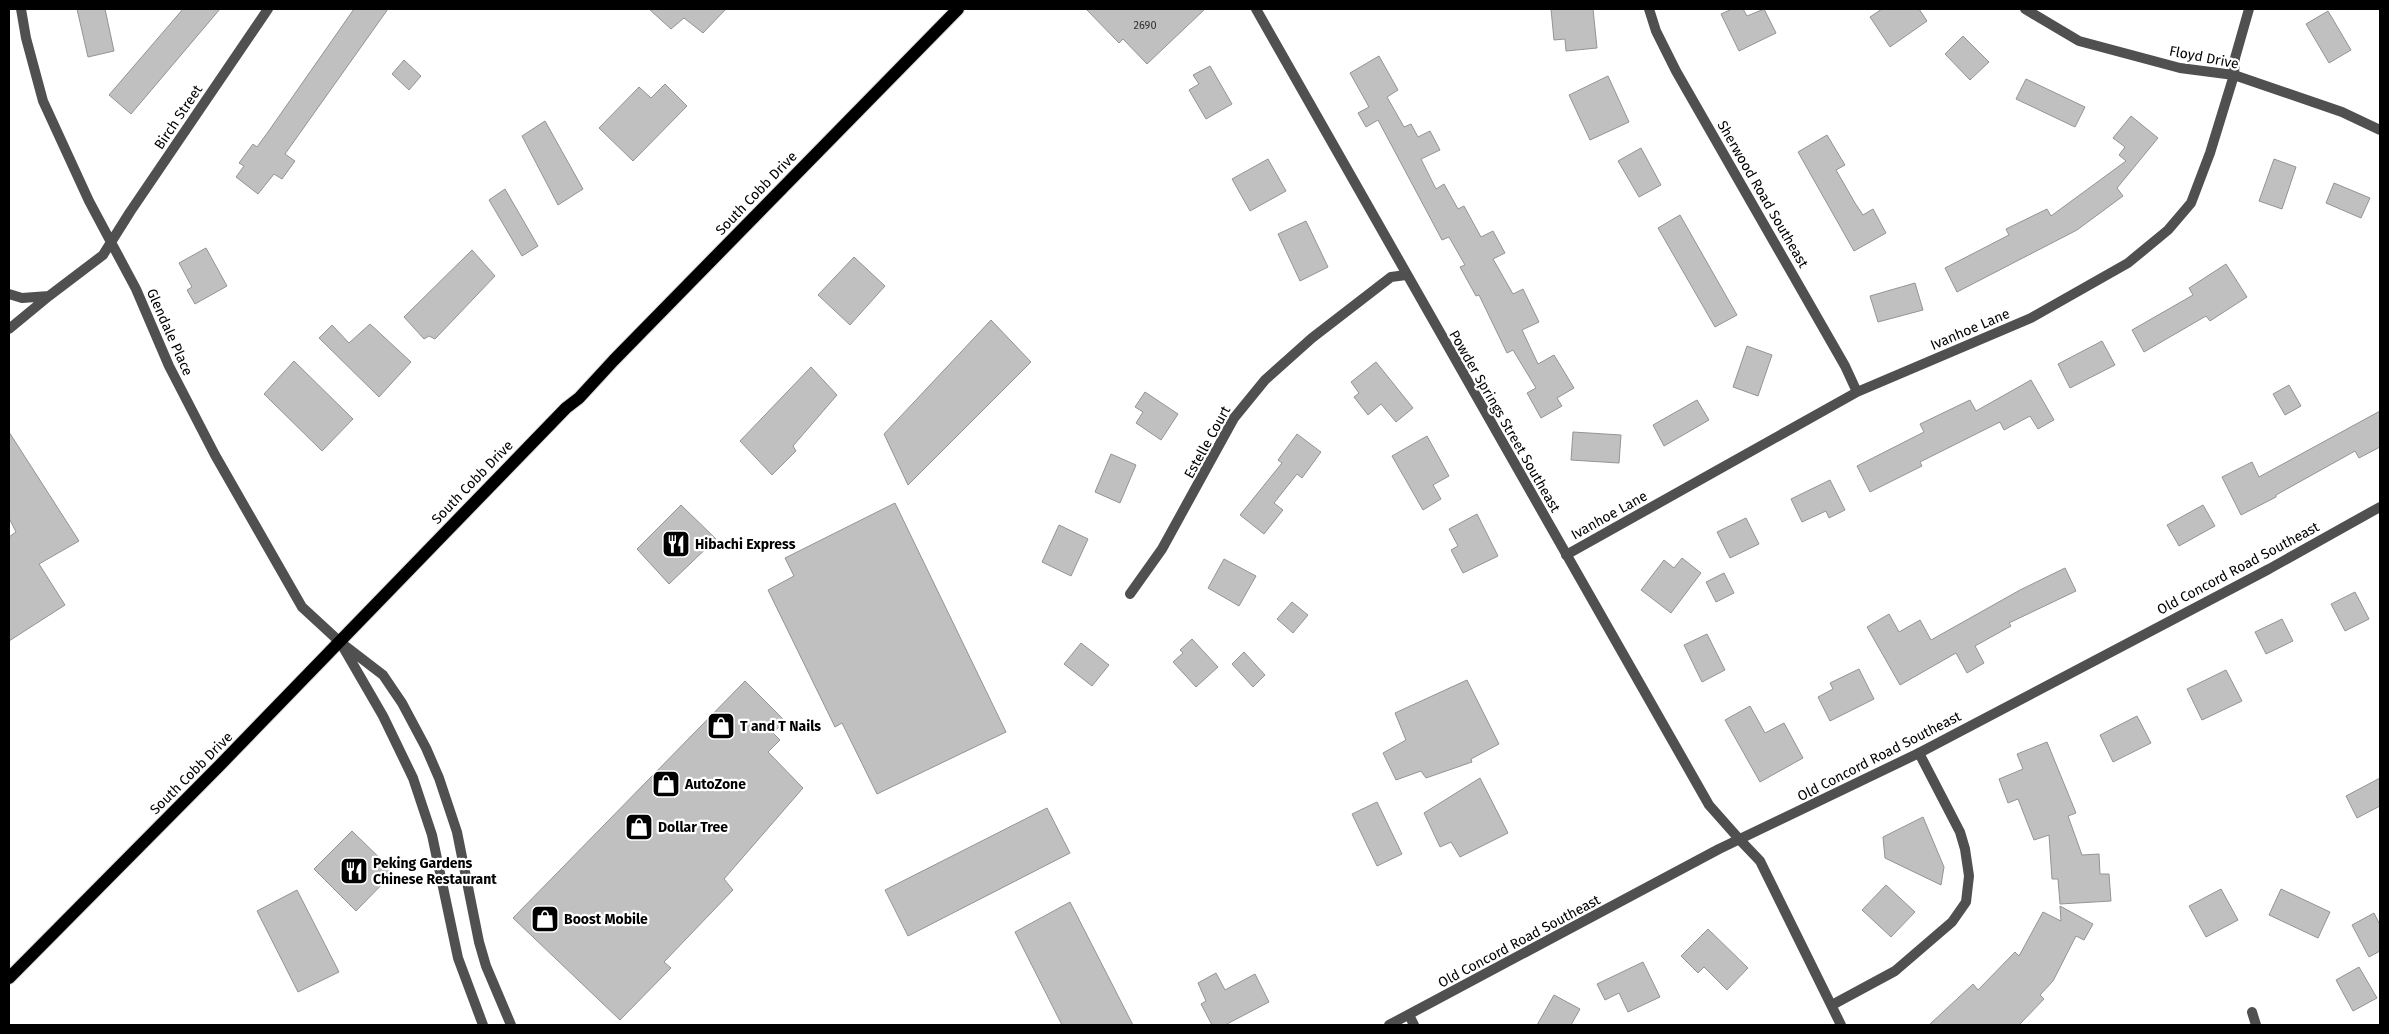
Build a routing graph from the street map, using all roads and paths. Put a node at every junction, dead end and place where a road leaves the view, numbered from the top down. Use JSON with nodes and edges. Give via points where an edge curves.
{"nodes":[{"id":1,"x":20,"y":9,"type":"edge"},
{"id":2,"x":268,"y":9,"type":"edge"},
{"id":3,"x":958,"y":9,"type":"edge"},
{"id":4,"x":1256,"y":9,"type":"edge"},
{"id":5,"x":1649,"y":9,"type":"edge"},
{"id":6,"x":2024,"y":9,"type":"edge"},
{"id":7,"x":2249,"y":9,"type":"edge"},
{"id":8,"x":2234,"y":76,"type":"junction"},
{"id":9,"x":2380,"y":130,"type":"edge"},
{"id":10,"x":111,"y":240,"type":"junction"},
{"id":11,"x":1406,"y":275,"type":"junction"},
{"id":12,"x":9,"y":294,"type":"edge"},
{"id":13,"x":49,"y":296,"type":"junction"},
{"id":14,"x":9,"y":329,"type":"edge"},
{"id":15,"x":1857,"y":392,"type":"junction"},
{"id":16,"x":2380,"y":507,"type":"edge"},
{"id":17,"x":1566,"y":555,"type":"junction"},
{"id":18,"x":1130,"y":594,"type":"dead end"},
{"id":19,"x":340,"y":642,"type":"junction"},
{"id":20,"x":1919,"y":753,"type":"junction"},
{"id":21,"x":1740,"y":840,"type":"junction"},
{"id":22,"x":9,"y":978,"type":"edge"},
{"id":23,"x":1832,"y":1005,"type":"junction"},
{"id":24,"x":2252,"y":1012,"type":"dead end"},
{"id":25,"x":1409,"y":1015,"type":"junction"},
{"id":26,"x":483,"y":1025,"type":"edge"},
{"id":27,"x":511,"y":1025,"type":"edge"},
{"id":28,"x":1389,"y":1025,"type":"edge"},
{"id":29,"x":1414,"y":1025,"type":"edge"},
{"id":30,"x":1842,"y":1025,"type":"edge"},
{"id":31,"x":2256,"y":1025,"type":"edge"}],
"edges":[{"from":1,"to":10,"type":"street","name":"Glendale Place","via":[[43,101],[89,201]]},
{"from":2,"to":10,"type":"street","name":"Birch Street"},
{"from":3,"to":19,"type":"main road","name":"South Cobb Drive"},
{"from":4,"to":11,"type":"street","name":"Powder Springs Street Southeast"},
{"from":5,"to":15,"type":"street","name":"Sherwood Road Southeast","via":[[1676,71]]},
{"from":6,"to":8,"type":"street","name":"Floyd Drive","via":[[2079,41],[2180,68]]},
{"from":7,"to":8,"type":"street","name":"Ivanhoe Lane","via":[[2235,58]]},
{"from":8,"to":9,"type":"street","name":"Floyd Drive","via":[[2342,112]]},
{"from":8,"to":15,"type":"street","name":"Ivanhoe Lane","via":[[2192,203],[2168,230],[2128,262],[2031,318]]},
{"from":10,"to":13,"type":"street","name":"Birch Street","via":[[104,255]]},
{"from":10,"to":19,"type":"street","name":"Glendale Place","via":[[169,366],[268,550],[302,607]]},
{"from":11,"to":17,"type":"street","name":"Powder Springs Street Southeast"},
{"from":11,"to":18,"type":"street","name":"Estelle Court","via":[[1392,277],[1312,338],[1265,380],[1234,418],[1162,549]]},
{"from":12,"to":13,"type":"street","via":[[22,298]]},
{"from":13,"to":14,"type":"street","name":"Birch Street"},
{"from":15,"to":17,"type":"street","name":"Ivanhoe Lane"},
{"from":16,"to":20,"type":"street","name":"Old Concord Road Southeast"},
{"from":17,"to":21,"type":"street","name":"Powder Springs Street Southeast","via":[[1709,805]]},
{"from":19,"to":22,"type":"main road","name":"South Cobb Drive"},
{"from":19,"to":26,"type":"street","via":[[383,716],[413,778],[432,835],[458,958]]},
{"from":19,"to":27,"type":"street","via":[[383,675],[426,748],[457,832],[486,966]]},
{"from":20,"to":21,"type":"street","name":"Old Concord Road Southeast"},
{"from":20,"to":23,"type":"street","via":[[1960,832],[1969,876],[1966,902],[1952,922],[1895,971]]},
{"from":21,"to":23,"type":"street","name":"Powder Springs Street Southeast","via":[[1760,861]]},
{"from":21,"to":25,"type":"street","name":"Old Concord Road Southeast"},
{"from":23,"to":30,"type":"street","name":"Powder Springs Street Southeast"},
{"from":24,"to":31,"type":"street"},
{"from":25,"to":28,"type":"street","name":"Old Concord Road Southeast"},
{"from":25,"to":29,"type":"street"}]}
